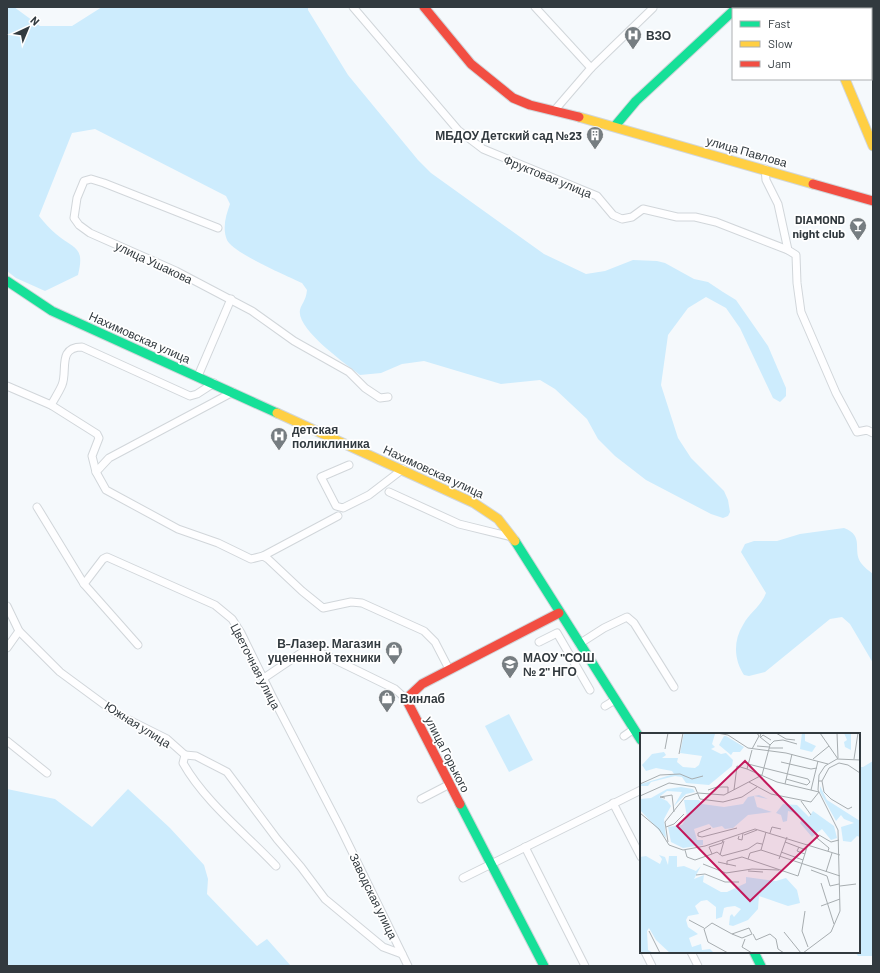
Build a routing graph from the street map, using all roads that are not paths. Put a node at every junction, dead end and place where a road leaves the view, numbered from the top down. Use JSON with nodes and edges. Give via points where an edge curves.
{"nodes":[{"id":1,"x":354,"y":7,"type":"edge"},
{"id":2,"x":424,"y":7,"type":"edge"},
{"id":3,"x":535,"y":7,"type":"edge"},
{"id":4,"x":653,"y":8,"type":"edge"},
{"id":5,"x":732,"y":12,"type":"edge"},
{"id":6,"x":591,"y":68,"type":"junction"},
{"id":7,"x":846,"y":80,"type":"edge"},
{"id":8,"x":554,"y":111,"type":"junction"},
{"id":9,"x":615,"y":126,"type":"junction"},
{"id":10,"x":873,"y":146,"type":"edge"},
{"id":11,"x":765,"y":168,"type":"junction"},
{"id":12,"x":873,"y":201,"type":"edge"},
{"id":13,"x":218,"y":228,"type":"dead end"},
{"id":14,"x":788,"y":250,"type":"junction"},
{"id":15,"x":7,"y":280,"type":"edge"},
{"id":16,"x":230,"y":299,"type":"junction"},
{"id":17,"x":198,"y":376,"type":"junction"},
{"id":18,"x":214,"y":383,"type":"junction"},
{"id":19,"x":7,"y":386,"type":"edge"},
{"id":20,"x":233,"y":392,"type":"junction"},
{"id":21,"x":388,"y":398,"type":"dead end"},
{"id":22,"x":51,"y":405,"type":"junction"},
{"id":23,"x":873,"y":433,"type":"edge"},
{"id":24,"x":349,"y":465,"type":"dead end"},
{"id":25,"x":403,"y":469,"type":"junction"},
{"id":26,"x":96,"y":472,"type":"junction"},
{"id":27,"x":389,"y":492,"type":"dead end"},
{"id":28,"x":37,"y":507,"type":"dead end"},
{"id":29,"x":338,"y":516,"type":"dead end"},
{"id":30,"x":512,"y":537,"type":"junction"},
{"id":31,"x":263,"y":556,"type":"junction"},
{"id":32,"x":84,"y":584,"type":"junction"},
{"id":33,"x":7,"y":606,"type":"edge"},
{"id":34,"x":559,"y":613,"type":"junction"},
{"id":35,"x":19,"y":631,"type":"junction"},
{"id":36,"x":539,"y":642,"type":"dead end"},
{"id":37,"x":579,"y":644,"type":"junction"},
{"id":38,"x":138,"y":645,"type":"dead end"},
{"id":39,"x":7,"y":648,"type":"edge"},
{"id":40,"x":448,"y":669,"type":"junction"},
{"id":41,"x":264,"y":678,"type":"junction"},
{"id":42,"x":674,"y":687,"type":"dead end"},
{"id":43,"x":590,"y":690,"type":"dead end"},
{"id":44,"x":406,"y":699,"type":"junction"},
{"id":45,"x":615,"y":700,"type":"junction"},
{"id":46,"x":606,"y":706,"type":"dead end"},
{"id":47,"x":634,"y":729,"type":"junction"},
{"id":48,"x":624,"y":736,"type":"dead end"},
{"id":49,"x":640,"y":738,"type":"edge"},
{"id":50,"x":7,"y":741,"type":"edge"},
{"id":51,"x":185,"y":755,"type":"junction"},
{"id":52,"x":47,"y":773,"type":"dead end"},
{"id":53,"x":450,"y":784,"type":"junction"},
{"id":54,"x":640,"y":790,"type":"edge"},
{"id":55,"x":421,"y":799,"type":"dead end"},
{"id":56,"x":613,"y":803,"type":"junction"},
{"id":57,"x":340,"y":827,"type":"joint"},
{"id":58,"x":524,"y":847,"type":"junction"},
{"id":59,"x":640,"y":855,"type":"edge"},
{"id":60,"x":492,"y":864,"type":"junction"},
{"id":61,"x":276,"y":866,"type":"dead end"},
{"id":62,"x":463,"y":878,"type":"dead end"},
{"id":63,"x":646,"y":953,"type":"edge"},
{"id":64,"x":692,"y":953,"type":"edge"},
{"id":65,"x":754,"y":953,"type":"edge"},
{"id":66,"x":402,"y":954,"type":"junction"},
{"id":67,"x":408,"y":966,"type":"edge"},
{"id":68,"x":544,"y":966,"type":"edge"},
{"id":69,"x":585,"y":966,"type":"edge"},
{"id":70,"x":652,"y":966,"type":"edge"},
{"id":71,"x":698,"y":966,"type":"edge"},
{"id":72,"x":760,"y":966,"type":"edge"}],
"edges":[{"from":1,"to":14,"type":"street","name":"Фруктовая улица","via":[[458,130],[483,149],[597,196],[613,215],[622,219],[632,217],[642,209],[677,217],[695,216]]},
{"from":2,"to":8,"type":"main road","name":"улица Павлова","via":[[467,59],[490,81],[513,98]]},
{"from":3,"to":6,"type":"street"},
{"from":4,"to":6,"type":"street"},
{"from":5,"to":9,"type":"main road","via":[[636,101]]},
{"from":6,"to":8,"type":"street"},
{"from":7,"to":10,"type":"main road"},
{"from":8,"to":9,"type":"main road","name":"улица Павлова"},
{"from":9,"to":11,"type":"main road","name":"улица Павлова"},
{"from":11,"to":12,"type":"main road","name":"улица Павлова"},
{"from":11,"to":14,"type":"street","via":[[766,180],[778,204]]},
{"from":13,"to":16,"type":"street","name":"улица Ушакова","via":[[91,179],[84,181],[77,198],[74,218],[90,232]]},
{"from":14,"to":23,"type":"street","via":[[796,255],[801,312],[836,393],[857,432],[867,430]]},
{"from":15,"to":17,"type":"main road","name":"Нахимовская улица","via":[[52,311]]},
{"from":16,"to":17,"type":"street"},
{"from":16,"to":21,"type":"street","name":"улица Ушакова","via":[[252,311],[294,341],[349,372],[380,398]]},
{"from":17,"to":18,"type":"main road","name":"Нахимовская улица"},
{"from":18,"to":20,"type":"main road","name":"Нахимовская улица"},
{"from":18,"to":22,"type":"street","via":[[190,396],[82,347],[76,347],[66,355],[63,384]]},
{"from":19,"to":22,"type":"street"},
{"from":20,"to":25,"type":"main road","name":"Нахимовская улица"},
{"from":20,"to":26,"type":"street","via":[[109,458]]},
{"from":22,"to":26,"type":"street","via":[[97,434],[99,438],[92,456]]},
{"from":24,"to":25,"type":"street","via":[[321,477],[336,506],[343,508],[369,495]]},
{"from":25,"to":30,"type":"main road","name":"Нахимовская улица","via":[[484,508],[498,519]]},
{"from":26,"to":31,"type":"street","via":[[106,490],[178,529],[218,543],[251,559]]},
{"from":27,"to":30,"type":"street","via":[[459,524]]},
{"from":28,"to":32,"type":"street"},
{"from":29,"to":31,"type":"street"},
{"from":30,"to":34,"type":"main road","name":"Нахимовская улица"},
{"from":31,"to":40,"type":"street","via":[[323,608],[351,602],[362,603],[424,631],[434,642]]},
{"from":32,"to":38,"type":"street"},
{"from":32,"to":41,"type":"street","name":"Цветочная улица","via":[[107,557],[215,605],[232,619],[242,633]]},
{"from":33,"to":35,"type":"street","name":"Южная улица"},
{"from":34,"to":37,"type":"main road","name":"Нахимовская улица"},
{"from":34,"to":40,"type":"main road"},
{"from":35,"to":39,"type":"street"},
{"from":35,"to":51,"type":"street","name":"Южная улица","via":[[34,648],[80,688],[127,719],[167,739]]},
{"from":36,"to":43,"type":"street","via":[[557,633]]},
{"from":37,"to":42,"type":"street","via":[[604,628],[627,618],[634,623]]},
{"from":37,"to":45,"type":"main road","name":"Нахимовская улица"},
{"from":40,"to":44,"type":"main road","via":[[422,684]]},
{"from":41,"to":44,"type":"street","name":"улица Горького","via":[[304,651],[313,649],[395,689]]},
{"from":41,"to":57,"type":"street","name":"Цветочная улица"},
{"from":44,"to":53,"type":"main road","name":"улица Горького"},
{"from":45,"to":46,"type":"street"},
{"from":45,"to":47,"type":"main road","name":"Нахимовская улица"},
{"from":47,"to":48,"type":"street"},
{"from":47,"to":49,"type":"main road","name":"Нахимовская улица"},
{"from":50,"to":52,"type":"street"},
{"from":51,"to":61,"type":"street","via":[[183,762],[191,776]]},
{"from":51,"to":66,"type":"street","via":[[196,756],[226,772],[325,899],[382,947]]},
{"from":53,"to":55,"type":"street"},
{"from":53,"to":60,"type":"main road","name":"улица Горького"},
{"from":54,"to":56,"type":"street"},
{"from":56,"to":58,"type":"street"},
{"from":56,"to":59,"type":"street"},
{"from":57,"to":66,"type":"street","name":"Заводская улица"},
{"from":58,"to":60,"type":"street"},
{"from":58,"to":69,"type":"street"},
{"from":60,"to":62,"type":"street"},
{"from":60,"to":68,"type":"main road","name":"улица Горького"},
{"from":63,"to":70,"type":"street"},
{"from":64,"to":71,"type":"street"},
{"from":65,"to":72,"type":"main road"},
{"from":66,"to":67,"type":"street","name":"Заводская улица"}]}
